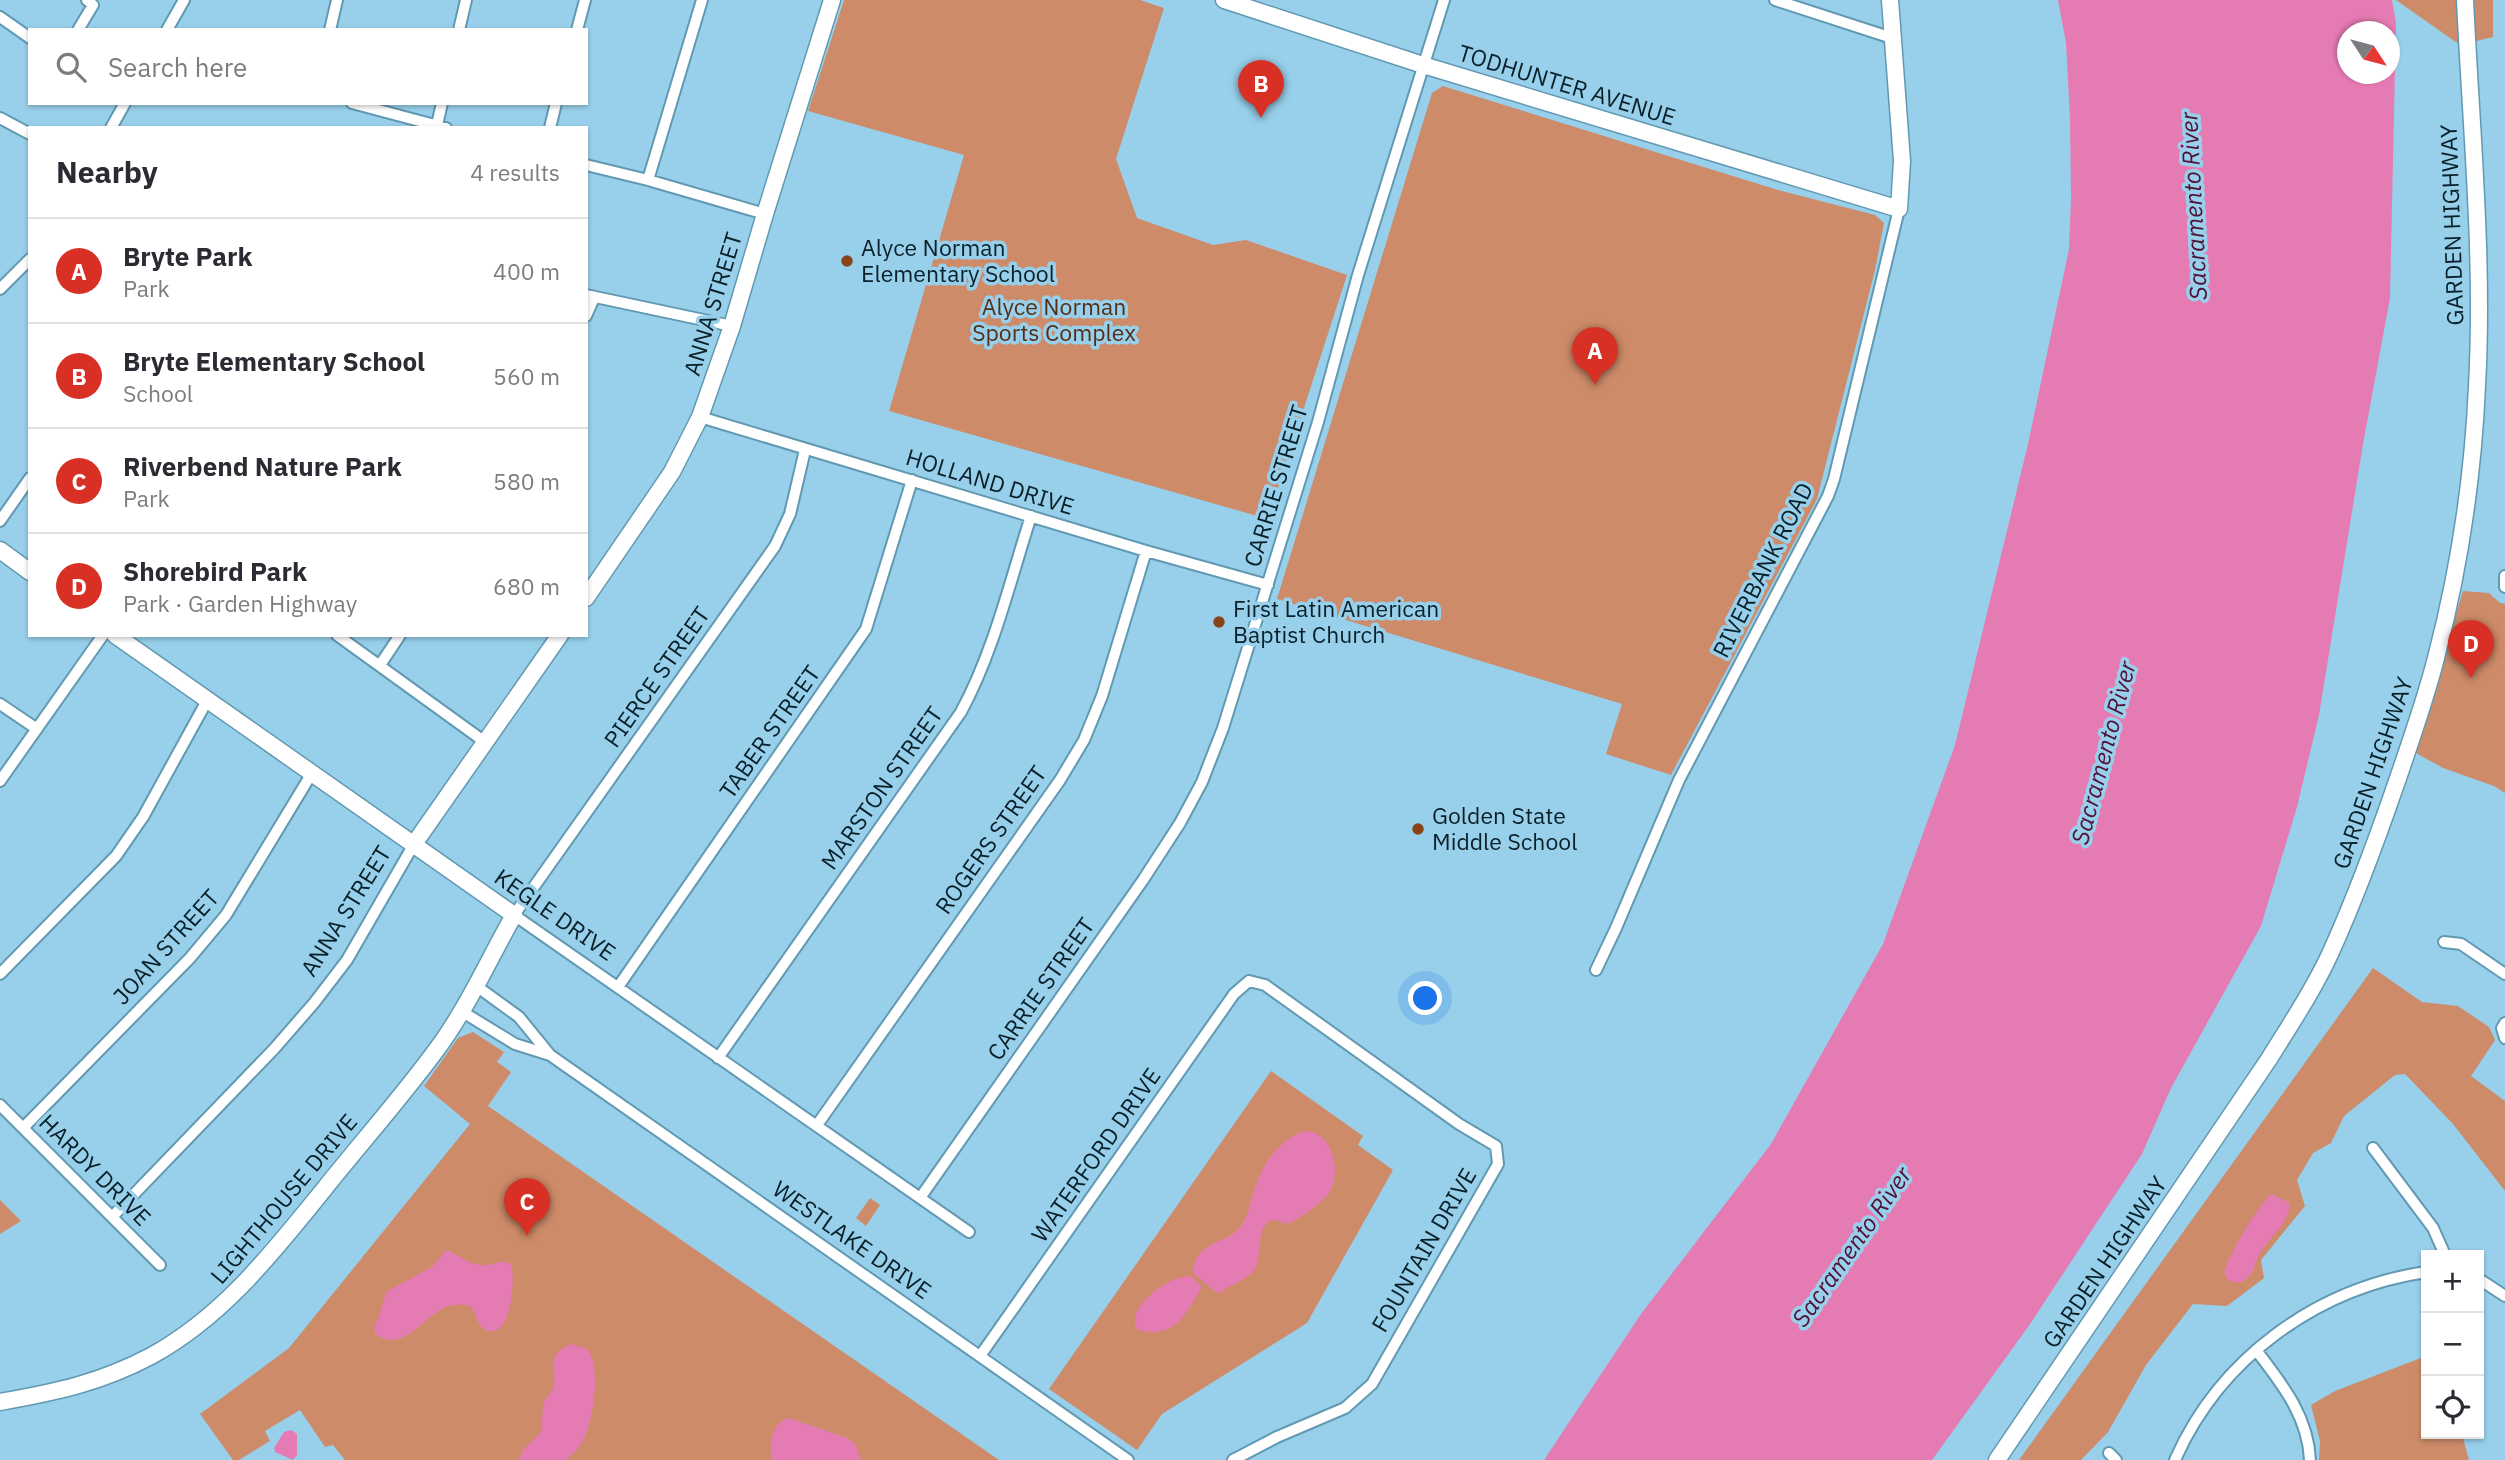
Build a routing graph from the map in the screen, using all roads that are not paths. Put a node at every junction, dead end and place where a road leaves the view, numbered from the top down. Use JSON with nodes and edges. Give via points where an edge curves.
{"nodes":[{"id":1,"x":184,"y":0,"type":"edge"},
{"id":2,"x":337,"y":0,"type":"edge"},
{"id":3,"x":466,"y":0,"type":"edge"},
{"id":4,"x":585,"y":0,"type":"edge"},
{"id":5,"x":702,"y":0,"type":"edge"},
{"id":6,"x":832,"y":0,"type":"edge"},
{"id":7,"x":1224,"y":0,"type":"edge"},
{"id":8,"x":1444,"y":0,"type":"edge"},
{"id":9,"x":1775,"y":0,"type":"edge"},
{"id":10,"x":1890,"y":0,"type":"edge"},
{"id":11,"x":2465,"y":0,"type":"edge"},
{"id":12,"x":92,"y":2,"type":"edge"},
{"id":13,"x":0,"y":17,"type":"edge"},
{"id":14,"x":79,"y":28,"type":"edge"},
{"id":15,"x":168,"y":28,"type":"edge"},
{"id":16,"x":330,"y":28,"type":"edge"},
{"id":17,"x":459,"y":28,"type":"edge"},
{"id":18,"x":578,"y":28,"type":"edge"},
{"id":19,"x":28,"y":37,"type":"edge"},
{"id":20,"x":1892,"y":38,"type":"junction"},
{"id":21,"x":1423,"y":65,"type":"junction"},
{"id":22,"x":124,"y":105,"type":"edge"},
{"id":23,"x":359,"y":105,"type":"edge"},
{"id":24,"x":442,"y":105,"type":"edge"},
{"id":25,"x":556,"y":105,"type":"edge"},
{"id":26,"x":0,"y":118,"type":"edge"},
{"id":27,"x":112,"y":126,"type":"edge"},
{"id":28,"x":437,"y":126,"type":"edge"},
{"id":29,"x":441,"y":126,"type":"edge"},
{"id":30,"x":550,"y":126,"type":"edge"},
{"id":31,"x":28,"y":133,"type":"edge"},
{"id":32,"x":588,"y":165,"type":"edge"},
{"id":33,"x":648,"y":180,"type":"junction"},
{"id":34,"x":1899,"y":209,"type":"junction"},
{"id":35,"x":765,"y":214,"type":"junction"},
{"id":36,"x":28,"y":261,"type":"edge"},
{"id":37,"x":0,"y":289,"type":"edge"},
{"id":38,"x":590,"y":297,"type":"edge"},
{"id":39,"x":732,"y":327,"type":"junction"},
{"id":40,"x":700,"y":417,"type":"junction"},
{"id":41,"x":805,"y":450,"type":"junction"},
{"id":42,"x":912,"y":480,"type":"junction"},
{"id":43,"x":28,"y":481,"type":"edge"},
{"id":44,"x":1031,"y":516,"type":"junction"},
{"id":45,"x":0,"y":521,"type":"edge"},
{"id":46,"x":0,"y":550,"type":"edge"},
{"id":47,"x":1146,"y":551,"type":"junction"},
{"id":48,"x":28,"y":571,"type":"edge"},
{"id":49,"x":2505,"y":576,"type":"edge"},
{"id":50,"x":1268,"y":585,"type":"junction"},
{"id":51,"x":2505,"y":587,"type":"edge"},
{"id":52,"x":588,"y":595,"type":"edge"},
{"id":53,"x":102,"y":637,"type":"edge"},
{"id":54,"x":118,"y":637,"type":"edge"},
{"id":55,"x":340,"y":637,"type":"edge"},
{"id":56,"x":399,"y":637,"type":"edge"},
{"id":57,"x":559,"y":637,"type":"edge"},
{"id":58,"x":380,"y":665,"type":"junction"},
{"id":59,"x":208,"y":699,"type":"junction"},
{"id":60,"x":0,"y":704,"type":"edge"},
{"id":61,"x":37,"y":729,"type":"junction"},
{"id":62,"x":485,"y":742,"type":"junction"},
{"id":63,"x":312,"y":773,"type":"junction"},
{"id":64,"x":0,"y":780,"type":"edge"},
{"id":65,"x":414,"y":844,"type":"junction"},
{"id":66,"x":514,"y":915,"type":"junction"},
{"id":67,"x":2444,"y":942,"type":"dead end"},
{"id":68,"x":1596,"y":970,"type":"dead end"},
{"id":69,"x":0,"y":974,"type":"edge"},
{"id":70,"x":2505,"y":974,"type":"edge"},
{"id":71,"x":1249,"y":981,"type":"joint"},
{"id":72,"x":475,"y":985,"type":"junction"},
{"id":73,"x":618,"y":987,"type":"junction"},
{"id":74,"x":461,"y":1011,"type":"junction"},
{"id":75,"x":519,"y":1017,"type":"junction"},
{"id":76,"x":2505,"y":1023,"type":"edge"},
{"id":77,"x":506,"y":1038,"type":"junction"},
{"id":78,"x":2505,"y":1038,"type":"edge"},
{"id":79,"x":550,"y":1055,"type":"junction"},
{"id":80,"x":718,"y":1058,"type":"junction"},
{"id":81,"x":0,"y":1105,"type":"edge"},
{"id":82,"x":817,"y":1125,"type":"junction"},
{"id":83,"x":23,"y":1128,"type":"junction"},
{"id":84,"x":2373,"y":1148,"type":"dead end"},
{"id":85,"x":920,"y":1198,"type":"junction"},
{"id":86,"x":113,"y":1217,"type":"junction"},
{"id":87,"x":969,"y":1232,"type":"dead end"},
{"id":88,"x":2444,"y":1250,"type":"edge"},
{"id":89,"x":160,"y":1265,"type":"dead end"},
{"id":90,"x":2421,"y":1273,"type":"edge"},
{"id":91,"x":2484,"y":1282,"type":"edge"},
{"id":92,"x":2505,"y":1296,"type":"edge"},
{"id":93,"x":2256,"y":1350,"type":"junction"},
{"id":94,"x":980,"y":1356,"type":"junction"},
{"id":95,"x":0,"y":1402,"type":"edge"},
{"id":96,"x":1128,"y":1460,"type":"edge"},
{"id":97,"x":1233,"y":1460,"type":"edge"},
{"id":98,"x":1997,"y":1460,"type":"edge"},
{"id":99,"x":2175,"y":1460,"type":"edge"},
{"id":100,"x":2310,"y":1460,"type":"edge"}],
"edges":[{"from":1,"to":15,"type":"street"},
{"from":2,"to":16,"type":"street"},
{"from":3,"to":17,"type":"street"},
{"from":4,"to":18,"type":"street"},
{"from":5,"to":33,"type":"street"},
{"from":6,"to":35,"type":"street","name":"ANNA STREET"},
{"from":7,"to":21,"type":"street","name":"TODHUNTER AVENUE"},
{"from":8,"to":21,"type":"street","name":"CARRIE STREET"},
{"from":9,"to":20,"type":"street"},
{"from":10,"to":20,"type":"street","name":"RIVERBANK ROAD"},
{"from":11,"to":98,"type":"street","name":"GARDEN HIGHWAY","via":[[2479,295],[2477,387],[2457,563],[2419,716],[2369,859],[2329,955],[2299,1012]]},
{"from":12,"to":14,"type":"street"},
{"from":13,"to":19,"type":"street"},
{"from":20,"to":34,"type":"street","name":"RIVERBANK ROAD","via":[[1902,161]]},
{"from":21,"to":34,"type":"street","name":"TODHUNTER AVENUE"},
{"from":21,"to":50,"type":"street","name":"CARRIE STREET"},
{"from":22,"to":27,"type":"street"},
{"from":23,"to":28,"type":"street"},
{"from":24,"to":29,"type":"street"},
{"from":25,"to":30,"type":"street"},
{"from":26,"to":31,"type":"street"},
{"from":32,"to":33,"type":"street"},
{"from":33,"to":35,"type":"street"},
{"from":34,"to":68,"type":"street","name":"RIVERBANK ROAD","via":[[1828,496],[1679,780]]},
{"from":35,"to":39,"type":"street","name":"ANNA STREET"},
{"from":36,"to":37,"type":"street"},
{"from":38,"to":39,"type":"street"},
{"from":39,"to":40,"type":"street","name":"ANNA STREET"},
{"from":40,"to":41,"type":"street","name":"HOLLAND DRIVE"},
{"from":40,"to":52,"type":"street","name":"ANNA STREET","via":[[672,472]]},
{"from":41,"to":42,"type":"street","name":"HOLLAND DRIVE"},
{"from":41,"to":66,"type":"street","name":"PIERCE STREET","via":[[790,514],[775,546]]},
{"from":42,"to":44,"type":"street","name":"HOLLAND DRIVE"},
{"from":42,"to":73,"type":"street","name":"TABER STREET","via":[[866,629]]},
{"from":43,"to":45,"type":"street"},
{"from":44,"to":47,"type":"street","name":"HOLLAND DRIVE"},
{"from":44,"to":80,"type":"street","name":"MARSTON STREET","via":[[976,685],[961,712]]},
{"from":46,"to":48,"type":"street"},
{"from":47,"to":50,"type":"street","name":"HOLLAND DRIVE"},
{"from":47,"to":82,"type":"street","name":"ROGERS STREET","via":[[1084,740]]},
{"from":49,"to":51,"type":"street"},
{"from":50,"to":85,"type":"street","name":"CARRIE STREET","via":[[1212,759],[1180,823]]},
{"from":53,"to":61,"type":"street"},
{"from":54,"to":59,"type":"street","name":"KEGLE DRIVE"},
{"from":55,"to":58,"type":"street"},
{"from":56,"to":58,"type":"street"},
{"from":57,"to":62,"type":"street","name":"ANNA STREET"},
{"from":58,"to":62,"type":"street"},
{"from":59,"to":63,"type":"street","name":"KEGLE DRIVE"},
{"from":59,"to":69,"type":"street","via":[[143,817],[116,856]]},
{"from":60,"to":61,"type":"street"},
{"from":61,"to":64,"type":"street"},
{"from":62,"to":65,"type":"street","name":"ANNA STREET"},
{"from":63,"to":65,"type":"street","name":"KEGLE DRIVE"},
{"from":63,"to":83,"type":"street","name":"JOAN STREET","via":[[226,915],[190,958]]},
{"from":65,"to":66,"type":"street","name":"KEGLE DRIVE"},
{"from":65,"to":86,"type":"street","name":"ANNA STREET","via":[[347,960],[314,1003]]},
{"from":66,"to":72,"type":"street","name":"LIGHTHOUSE DRIVE"},
{"from":66,"to":73,"type":"street","name":"KEGLE DRIVE"},
{"from":67,"to":70,"type":"street","via":[[2461,944]]},
{"from":71,"to":94,"type":"street","name":"WATERFORD DRIVE","via":[[1234,995]]},
{"from":71,"to":97,"type":"street","name":"FOUNTAIN DRIVE","via":[[1265,985],[1496,1146],[1498,1164],[1372,1384],[1345,1408]]},
{"from":72,"to":74,"type":"street","name":"LIGHTHOUSE DRIVE"},
{"from":72,"to":75,"type":"street","name":"WESTLAKE DRIVE"},
{"from":73,"to":80,"type":"street","name":"KEGLE DRIVE"},
{"from":74,"to":77,"type":"street","name":"WESTLAKE DRIVE"},
{"from":74,"to":95,"type":"street","name":"LIGHTHOUSE DRIVE","via":[[435,1052],[283,1240],[204,1321],[153,1354],[101,1379]]},
{"from":75,"to":77,"type":"street"},
{"from":75,"to":79,"type":"street","name":"WESTLAKE DRIVE"},
{"from":76,"to":78,"type":"street"},
{"from":77,"to":79,"type":"street","name":"WESTLAKE DRIVE"},
{"from":79,"to":94,"type":"street","name":"WESTLAKE DRIVE"},
{"from":80,"to":82,"type":"street","name":"KEGLE DRIVE"},
{"from":81,"to":83,"type":"street","name":"HARDY DRIVE"},
{"from":82,"to":85,"type":"street","name":"KEGLE DRIVE"},
{"from":83,"to":86,"type":"street","name":"HARDY DRIVE"},
{"from":84,"to":88,"type":"street"},
{"from":85,"to":87,"type":"street","name":"KEGLE DRIVE"},
{"from":86,"to":89,"type":"street","name":"HARDY DRIVE"},
{"from":90,"to":93,"type":"street","via":[[2382,1281],[2323,1304]]},
{"from":91,"to":92,"type":"street"},
{"from":93,"to":99,"type":"street","via":[[2222,1385],[2192,1426]]},
{"from":93,"to":100,"type":"street","via":[[2295,1404],[2307,1434]]},
{"from":94,"to":96,"type":"street","name":"WESTLAKE DRIVE"}]}
